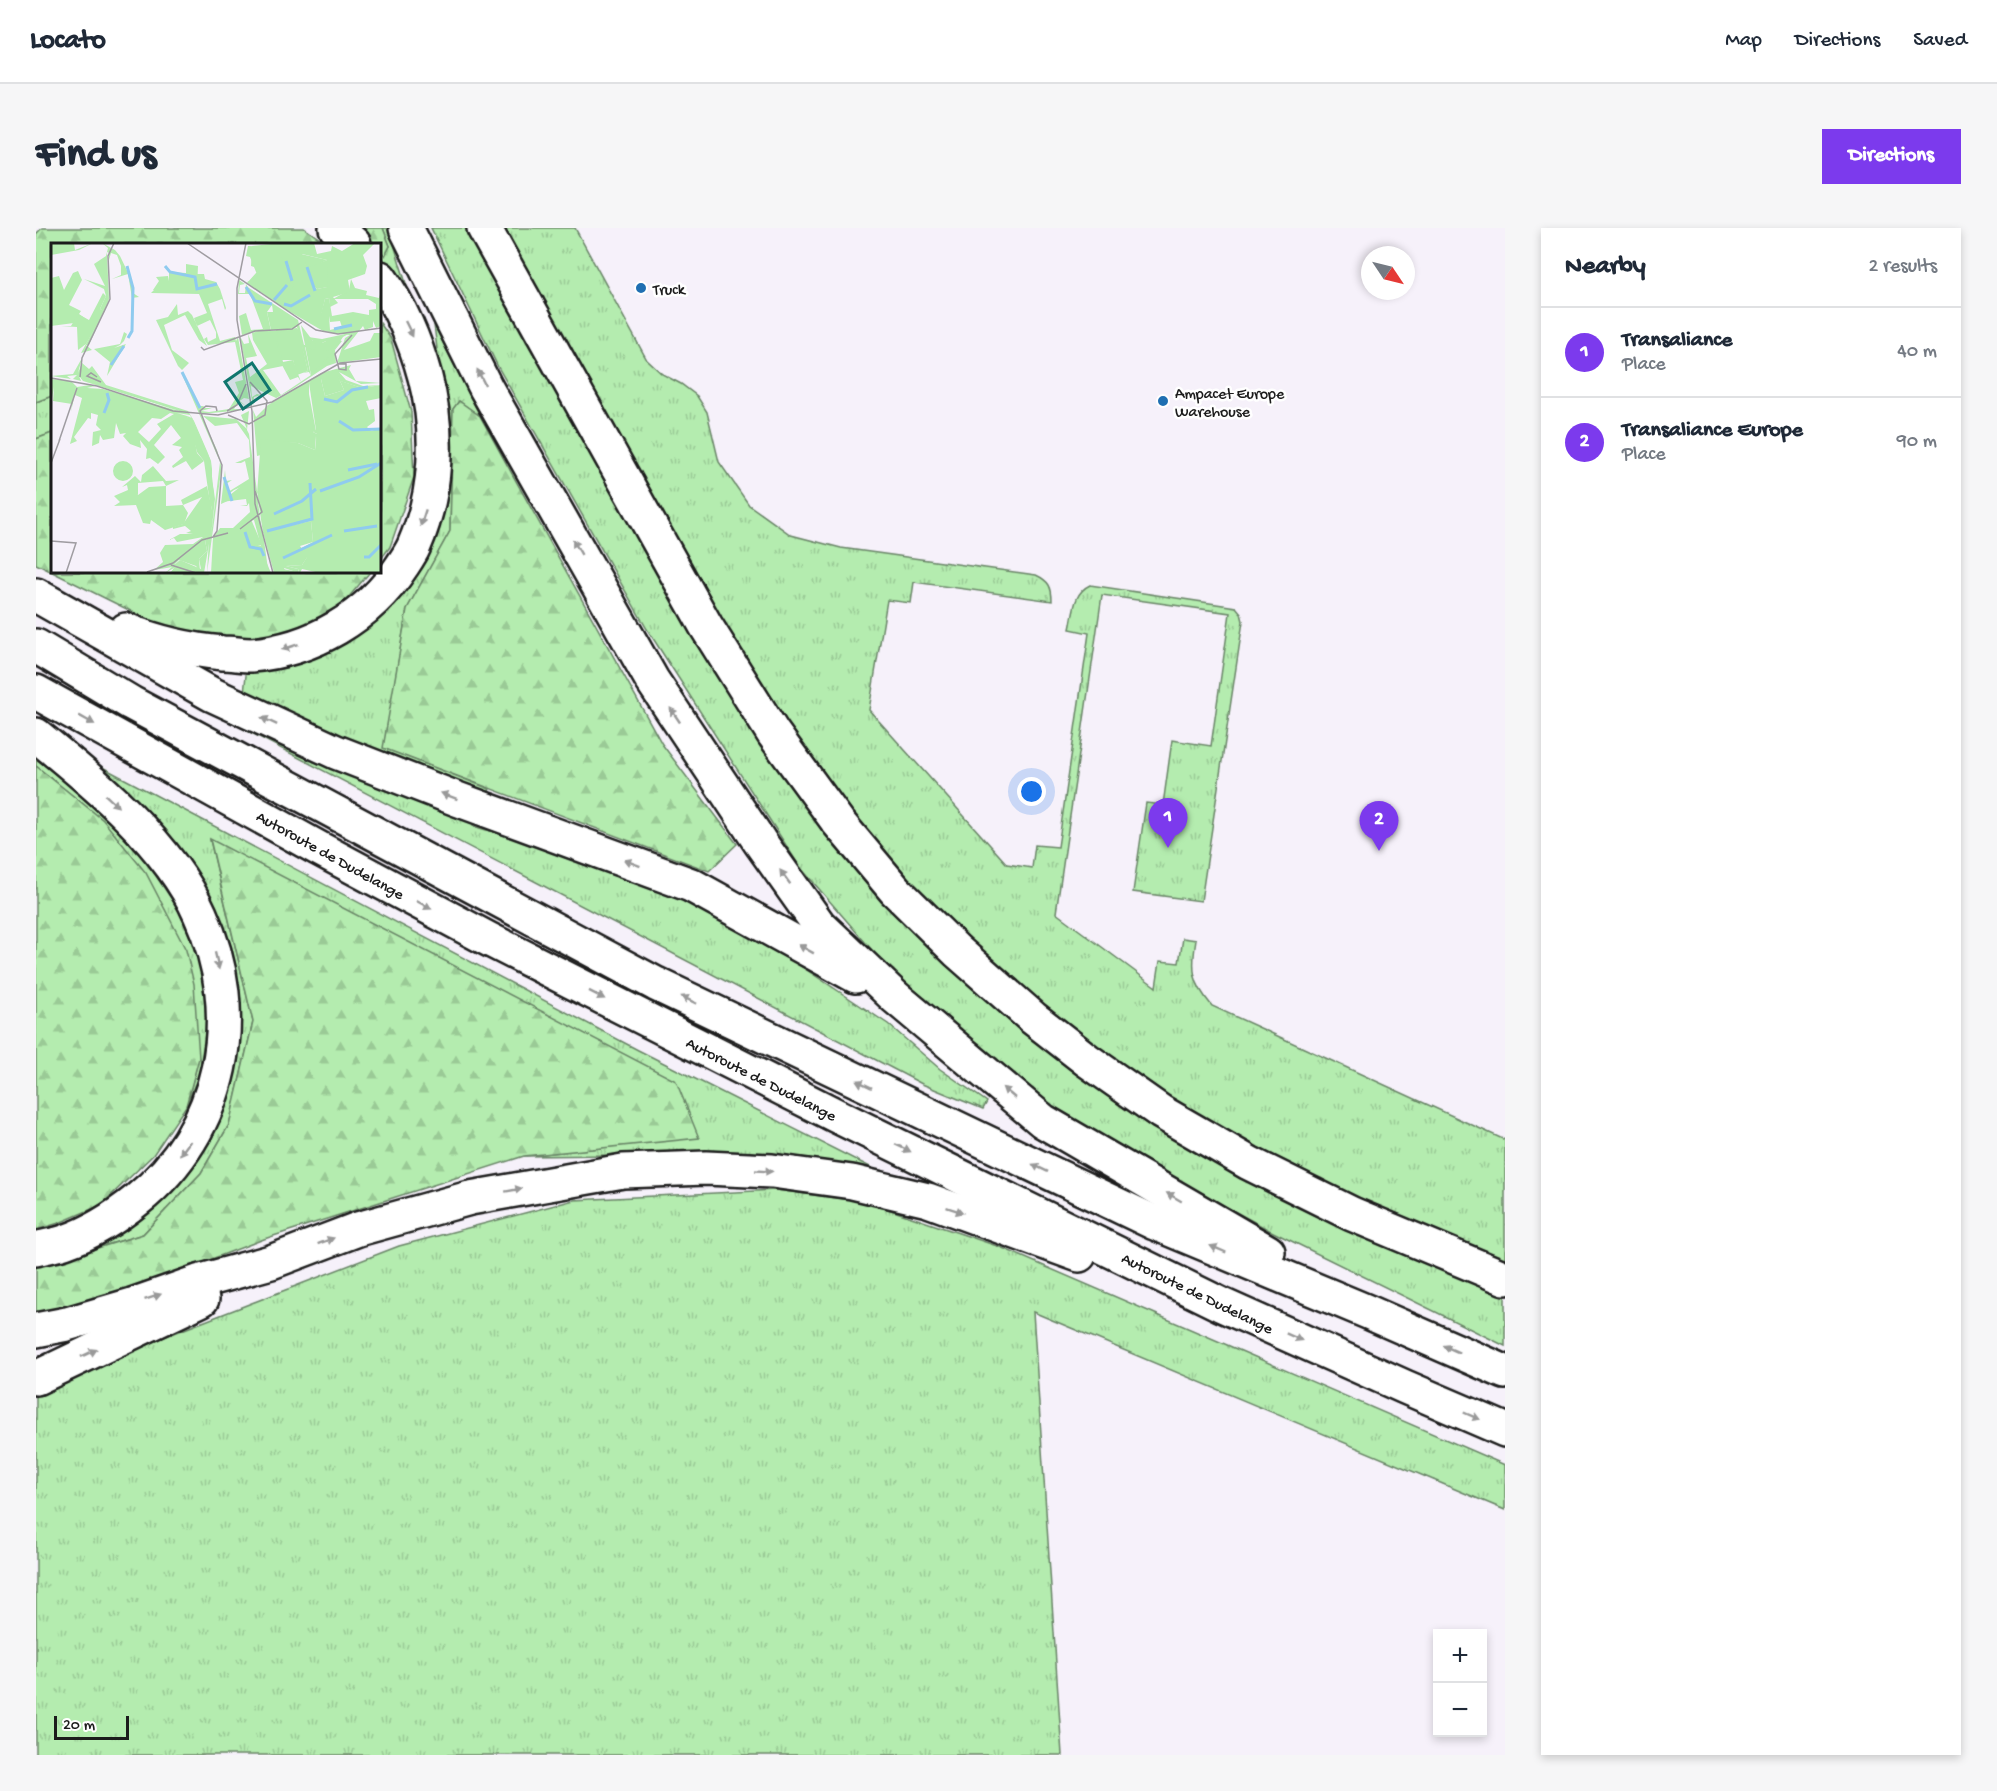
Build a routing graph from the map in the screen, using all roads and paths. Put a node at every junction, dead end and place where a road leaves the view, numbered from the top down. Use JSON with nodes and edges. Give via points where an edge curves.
{"nodes":[{"id":1,"x":336,"y":228,"type":"edge"},
{"id":2,"x":406,"y":228,"type":"edge"},
{"id":3,"x":484,"y":228,"type":"edge"},
{"id":4,"x":353,"y":243,"type":"edge"},
{"id":5,"x":381,"y":279,"type":"edge"},
{"id":6,"x":36,"y":593,"type":"edge"},
{"id":7,"x":36,"y":646,"type":"edge"},
{"id":8,"x":36,"y":692,"type":"edge"},
{"id":9,"x":36,"y":735,"type":"edge"},
{"id":10,"x":895,"y":997,"type":"junction"},
{"id":11,"x":36,"y":1249,"type":"edge"},
{"id":12,"x":272,"y":1262,"type":"junction"},
{"id":13,"x":1505,"y":1278,"type":"edge"},
{"id":14,"x":1222,"y":1305,"type":"junction"},
{"id":15,"x":1368,"y":1312,"type":"junction"},
{"id":16,"x":36,"y":1330,"type":"edge"},
{"id":17,"x":1505,"y":1372,"type":"edge"},
{"id":18,"x":36,"y":1378,"type":"edge"},
{"id":19,"x":1505,"y":1430,"type":"edge"}],
"edges":[{"from":1,"to":4,"type":"main road"},
{"from":10,"to":2,"type":"main road","one_way":true,"via":[[819,925],[652,680],[486,388]]},
{"from":3,"to":13,"type":"main road","via":[[712,636],[773,733],[838,822],[895,890],[1033,1018],[1161,1112],[1249,1163],[1352,1214]]},
{"from":5,"to":6,"type":"main road","one_way":true,"via":[[416,342],[432,401],[435,452],[429,500],[414,548],[392,582],[366,609],[327,635],[282,650],[249,655],[189,650],[139,635]]},
{"from":10,"to":6,"type":"main road","one_way":true,"via":[[691,885],[336,752],[232,704]]},
{"from":15,"to":7,"type":"main road","one_way":true,"via":[[1155,1223],[656,984],[131,703]]},
{"from":8,"to":14,"type":"main road","name":"Autoroute de Dudelange","one_way":true,"via":[[488,939]]},
{"from":9,"to":11,"type":"main road","one_way":true,"via":[[118,807],[180,878],[200,913],[216,956],[224,1027],[208,1106],[190,1142],[157,1184],[114,1219],[67,1241]]},
{"from":15,"to":10,"type":"main road","one_way":true,"via":[[1043,1121]]},
{"from":12,"to":14,"type":"main road","one_way":true,"via":[[358,1229],[470,1198],[623,1171],[717,1168],[852,1182],[928,1200]]},
{"from":16,"to":12,"type":"main road","one_way":true},
{"from":18,"to":12,"type":"main road","one_way":true},
{"from":14,"to":19,"type":"main road","name":"Autoroute de Dudelange","one_way":true},
{"from":17,"to":15,"type":"main road","one_way":true}]}
